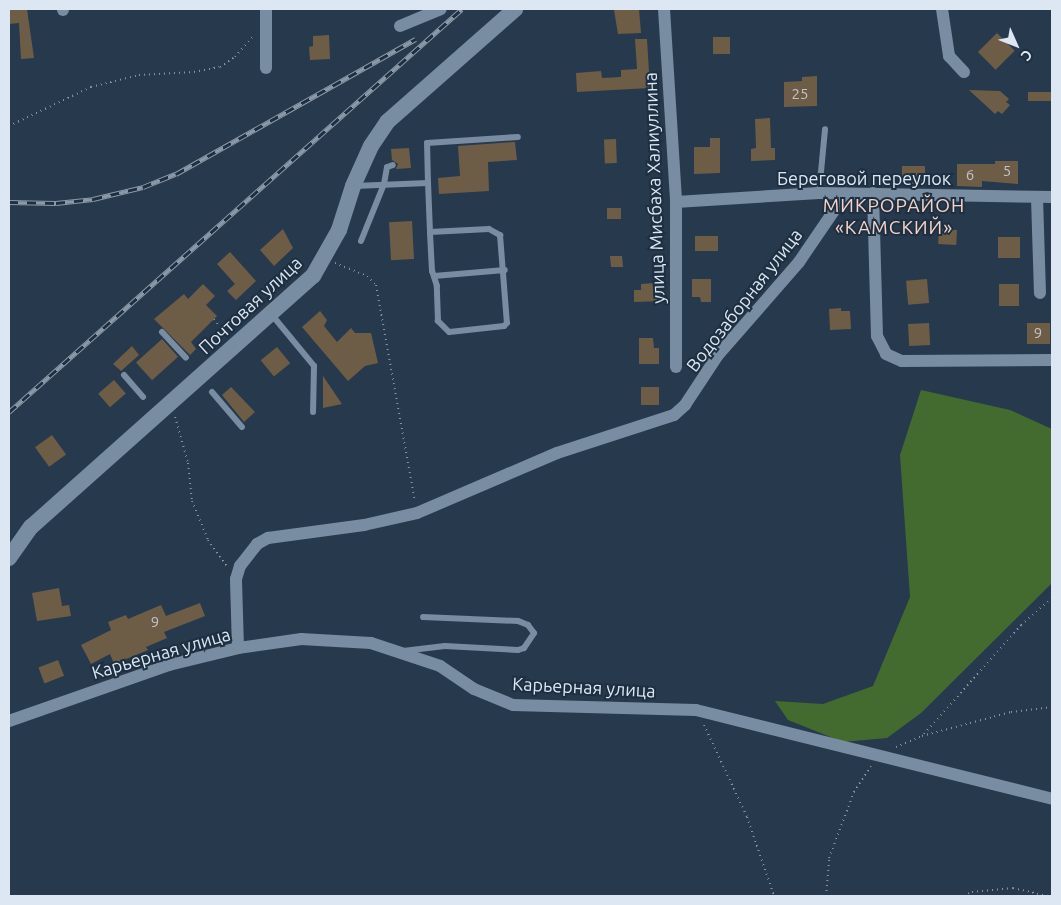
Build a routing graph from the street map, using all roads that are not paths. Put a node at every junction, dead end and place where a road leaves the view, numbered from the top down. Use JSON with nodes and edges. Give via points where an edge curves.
{"nodes":[{"id":1,"x":266,"y":9,"type":"edge"},
{"id":2,"x":441,"y":9,"type":"edge"},
{"id":3,"x":515,"y":9,"type":"edge"},
{"id":4,"x":664,"y":9,"type":"edge"},
{"id":5,"x":942,"y":9,"type":"edge"},
{"id":6,"x":400,"y":26,"type":"dead end"},
{"id":7,"x":266,"y":68,"type":"dead end"},
{"id":8,"x":964,"y":72,"type":"dead end"},
{"id":9,"x":825,"y":129,"type":"dead end"},
{"id":10,"x":518,"y":137,"type":"dead end"},
{"id":11,"x":392,"y":165,"type":"dead end"},
{"id":12,"x":428,"y":183,"type":"junction"},
{"id":13,"x":384,"y":184,"type":"junction"},
{"id":14,"x":353,"y":186,"type":"junction"},
{"id":15,"x":819,"y":193,"type":"junction"},
{"id":16,"x":846,"y":193,"type":"junction"},
{"id":17,"x":873,"y":193,"type":"junction"},
{"id":18,"x":1052,"y":197,"type":"edge"},
{"id":19,"x":1037,"y":198,"type":"junction"},
{"id":20,"x":676,"y":202,"type":"junction"},
{"id":21,"x":430,"y":232,"type":"junction"},
{"id":22,"x":361,"y":241,"type":"dead end"},
{"id":23,"x":505,"y":270,"type":"junction"},
{"id":24,"x":434,"y":276,"type":"junction"},
{"id":25,"x":1040,"y":293,"type":"dead end"},
{"id":26,"x":272,"y":315,"type":"junction"},
{"id":27,"x":162,"y":332,"type":"dead end"},
{"id":28,"x":186,"y":358,"type":"dead end"},
{"id":29,"x":1052,"y":360,"type":"edge"},
{"id":30,"x":676,"y":367,"type":"dead end"},
{"id":31,"x":124,"y":375,"type":"dead end"},
{"id":32,"x":212,"y":392,"type":"dead end"},
{"id":33,"x":143,"y":397,"type":"dead end"},
{"id":34,"x":313,"y":412,"type":"dead end"},
{"id":35,"x":242,"y":427,"type":"dead end"},
{"id":36,"x":9,"y":558,"type":"edge"},
{"id":37,"x":423,"y":617,"type":"dead end"},
{"id":38,"x":238,"y":648,"type":"junction"},
{"id":39,"x":402,"y":651,"type":"junction"},
{"id":40,"x":9,"y":721,"type":"edge"},
{"id":41,"x":1052,"y":799,"type":"edge"}],
"edges":[{"from":1,"to":7,"type":"street"},
{"from":2,"to":6,"type":"street"},
{"from":3,"to":14,"type":"street","name":"Почтовая улица","via":[[387,122],[371,146]]},
{"from":4,"to":20,"type":"street","name":"улица Мисбаха Халиуллина"},
{"from":5,"to":8,"type":"street","via":[[949,56]]},
{"from":9,"to":15,"type":"lane"},
{"from":10,"to":12,"type":"lane","via":[[427,143]]},
{"from":11,"to":13,"type":"lane","via":[[388,168]]},
{"from":12,"to":13,"type":"lane"},
{"from":12,"to":21,"type":"lane"},
{"from":13,"to":14,"type":"lane"},
{"from":13,"to":22,"type":"lane"},
{"from":14,"to":26,"type":"street","name":"Почтовая улица","via":[[325,260],[314,276]]},
{"from":15,"to":16,"type":"street","name":"Береговой переулок"},
{"from":15,"to":20,"type":"street","name":"Береговой переулок"},
{"from":16,"to":17,"type":"street","name":"Береговой переулок"},
{"from":16,"to":38,"type":"street","name":"Водозаборная улица","via":[[800,262],[718,356],[685,405],[662,422],[557,453],[417,513],[364,525],[268,538],[247,554],[236,579]]},
{"from":17,"to":19,"type":"street","name":"Береговой переулок"},
{"from":17,"to":29,"type":"street","via":[[877,336],[886,354],[902,362]]},
{"from":18,"to":19,"type":"street","name":"Береговой переулок"},
{"from":19,"to":25,"type":"street"},
{"from":20,"to":30,"type":"street","name":"улица Мисбаха Халиуллина"},
{"from":21,"to":23,"type":"lane","via":[[495,231],[503,241]]},
{"from":21,"to":24,"type":"lane"},
{"from":23,"to":24,"type":"lane"},
{"from":23,"to":24,"type":"lane","via":[[507,323],[504,326],[449,332],[438,321]]},
{"from":26,"to":34,"type":"lane","via":[[314,366]]},
{"from":26,"to":36,"type":"street","name":"Почтовая улица","via":[[31,527]]},
{"from":27,"to":28,"type":"lane"},
{"from":31,"to":33,"type":"lane"},
{"from":32,"to":35,"type":"lane"},
{"from":37,"to":39,"type":"lane","via":[[518,621],[528,625],[534,633],[524,648],[518,650],[445,646]]},
{"from":38,"to":39,"type":"street","name":"Карьерная улица","via":[[301,640],[371,643]]},
{"from":38,"to":40,"type":"street","name":"Карьерная улица","via":[[169,665]]},
{"from":39,"to":41,"type":"street","name":"Карьерная улица","via":[[440,666],[474,688],[513,705],[696,710]]}]}
